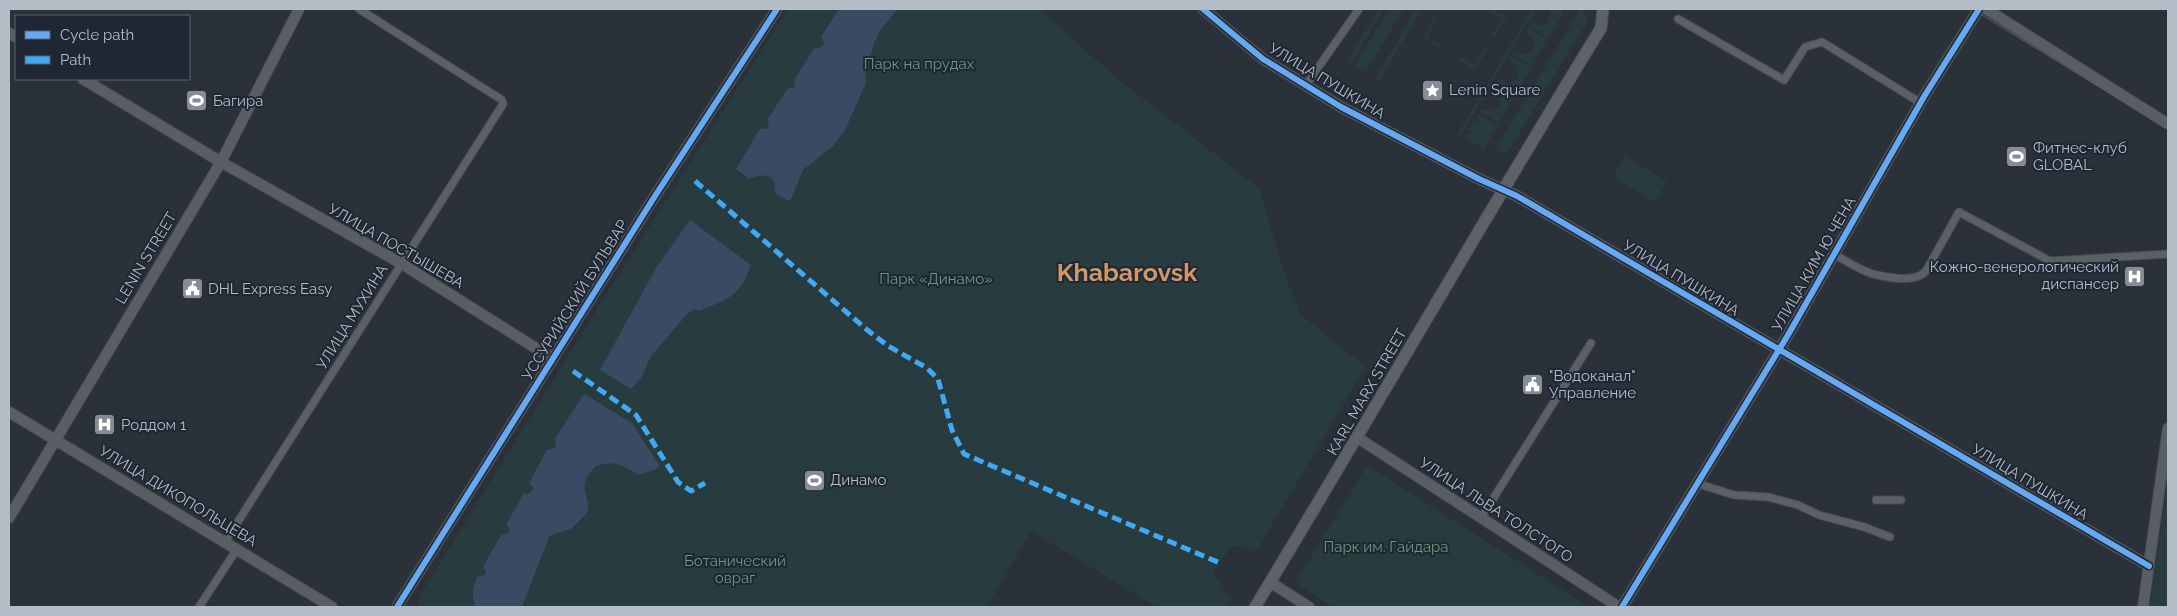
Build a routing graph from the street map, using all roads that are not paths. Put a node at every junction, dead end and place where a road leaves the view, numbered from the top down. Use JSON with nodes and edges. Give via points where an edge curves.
{"nodes":[{"id":1,"x":299,"y":9,"type":"edge"},
{"id":2,"x":359,"y":9,"type":"edge"},
{"id":3,"x":777,"y":9,"type":"edge"},
{"id":4,"x":1203,"y":9,"type":"edge"},
{"id":5,"x":1359,"y":9,"type":"edge"},
{"id":6,"x":1603,"y":9,"type":"edge"},
{"id":7,"x":1979,"y":9,"type":"edge"},
{"id":8,"x":1986,"y":9,"type":"edge"},
{"id":9,"x":1678,"y":19,"type":"dead end"},
{"id":10,"x":86,"y":80,"type":"edge"},
{"id":11,"x":1306,"y":85,"type":"junction"},
{"id":12,"x":1921,"y":102,"type":"junction"},
{"id":13,"x":2168,"y":124,"type":"edge"},
{"id":14,"x":221,"y":162,"type":"junction"},
{"id":15,"x":1502,"y":190,"type":"junction"},
{"id":16,"x":1834,"y":254,"type":"junction"},
{"id":17,"x":2168,"y":254,"type":"edge"},
{"id":18,"x":402,"y":264,"type":"junction"},
{"id":19,"x":1591,"y":343,"type":"dead end"},
{"id":20,"x":1778,"y":350,"type":"junction"},
{"id":21,"x":553,"y":359,"type":"junction"},
{"id":22,"x":9,"y":412,"type":"edge"},
{"id":23,"x":2168,"y":428,"type":"edge"},
{"id":24,"x":1358,"y":438,"type":"junction"},
{"id":25,"x":55,"y":440,"type":"junction"},
{"id":26,"x":1699,"y":484,"type":"junction"},
{"id":27,"x":1876,"y":500,"type":"dead end"},
{"id":28,"x":1901,"y":500,"type":"dead end"},
{"id":29,"x":9,"y":518,"type":"edge"},
{"id":30,"x":1481,"y":518,"type":"junction"},
{"id":31,"x":1890,"y":537,"type":"dead end"},
{"id":32,"x":225,"y":542,"type":"junction"},
{"id":33,"x":237,"y":549,"type":"junction"},
{"id":34,"x":2149,"y":566,"type":"junction"},
{"id":35,"x":1270,"y":582,"type":"junction"},
{"id":36,"x":406,"y":592,"type":"junction"},
{"id":37,"x":199,"y":607,"type":"edge"},
{"id":38,"x":332,"y":607,"type":"edge"},
{"id":39,"x":397,"y":607,"type":"edge"},
{"id":40,"x":404,"y":607,"type":"edge"},
{"id":41,"x":1255,"y":607,"type":"edge"},
{"id":42,"x":1309,"y":607,"type":"edge"},
{"id":43,"x":1620,"y":607,"type":"edge"},
{"id":44,"x":2143,"y":607,"type":"edge"}],
"edges":[{"from":1,"to":14,"type":"street","name":"LENIN STREET"},
{"from":2,"to":18,"type":"street","name":"УЛИЦА МУХИНА","via":[[502,100],[502,105]]},
{"from":3,"to":21,"type":"street","name":"УССУРИЙСКИЙ БУЛЬВАР"},
{"from":4,"to":11,"type":"street","name":"УЛИЦА ПУШКИНА","via":[[1263,59]]},
{"from":5,"to":11,"type":"street"},
{"from":6,"to":15,"type":"main road","name":"KARL MARX STREET","via":[[1601,28]]},
{"from":7,"to":12,"type":"street","name":"УЛИЦА КИМ Ю ЧЕНА"},
{"from":8,"to":13,"type":"street"},
{"from":9,"to":12,"type":"street","via":[[1784,80],[1805,47],[1822,42]]},
{"from":10,"to":14,"type":"street","name":"УЛИЦА ПОСТЫШЕВА"},
{"from":11,"to":15,"type":"street","name":"УЛИЦА ПУШКИНА","via":[[1349,111]]},
{"from":12,"to":16,"type":"street","name":"УЛИЦА КИМ Ю ЧЕНА"},
{"from":14,"to":18,"type":"street","name":"УЛИЦА ПОСТЫШЕВА"},
{"from":14,"to":25,"type":"street","name":"LENIN STREET"},
{"from":15,"to":20,"type":"street","name":"УЛИЦА ПУШКИНА","via":[[1525,200]]},
{"from":15,"to":24,"type":"main road","name":"KARL MARX STREET"},
{"from":16,"to":17,"type":"street","via":[[1871,274],[1918,277],[1926,271],[1959,212],[2050,261]]},
{"from":16,"to":20,"type":"street","name":"УЛИЦА КИМ Ю ЧЕНА"},
{"from":18,"to":21,"type":"street","name":"УЛИЦА ПОСТЫШЕВА"},
{"from":18,"to":32,"type":"street","name":"УЛИЦА МУХИНА"},
{"from":19,"to":30,"type":"street"},
{"from":20,"to":26,"type":"street","name":"УЛИЦА КИМ Ю ЧЕНА"},
{"from":20,"to":34,"type":"street","name":"УЛИЦА ПУШКИНА"},
{"from":21,"to":36,"type":"street","name":"УССУРИЙСКИЙ БУЛЬВАР"},
{"from":22,"to":25,"type":"street","name":"УЛИЦА ДИКОПОЛЬЦЕВА"},
{"from":23,"to":34,"type":"street"},
{"from":24,"to":30,"type":"street","name":"УЛИЦА ЛЬВА ТОЛСТОГО"},
{"from":24,"to":35,"type":"main road","name":"KARL MARX STREET"},
{"from":25,"to":29,"type":"street","name":"LENIN STREET"},
{"from":25,"to":32,"type":"street","name":"УЛИЦА ДИКОПОЛЬЦЕВА"},
{"from":26,"to":31,"type":"street","via":[[1734,496],[1776,499],[1798,505],[1819,515]]},
{"from":26,"to":43,"type":"street","name":"УЛИЦА КИМ Ю ЧЕНА"},
{"from":27,"to":28,"type":"street"},
{"from":30,"to":43,"type":"street","name":"УЛИЦА ЛЬВА ТОЛСТОГО"},
{"from":32,"to":33,"type":"street","name":"УЛИЦА ДИКОПОЛЬЦЕВА"},
{"from":33,"to":37,"type":"street"},
{"from":33,"to":38,"type":"street","name":"УЛИЦА ДИКОПОЛЬЦЕВА"},
{"from":34,"to":44,"type":"street"},
{"from":35,"to":41,"type":"main road","name":"KARL MARX STREET"},
{"from":35,"to":42,"type":"street"},
{"from":36,"to":39,"type":"street","name":"УССУРИЙСКИЙ БУЛЬВАР"},
{"from":36,"to":40,"type":"street"}]}
